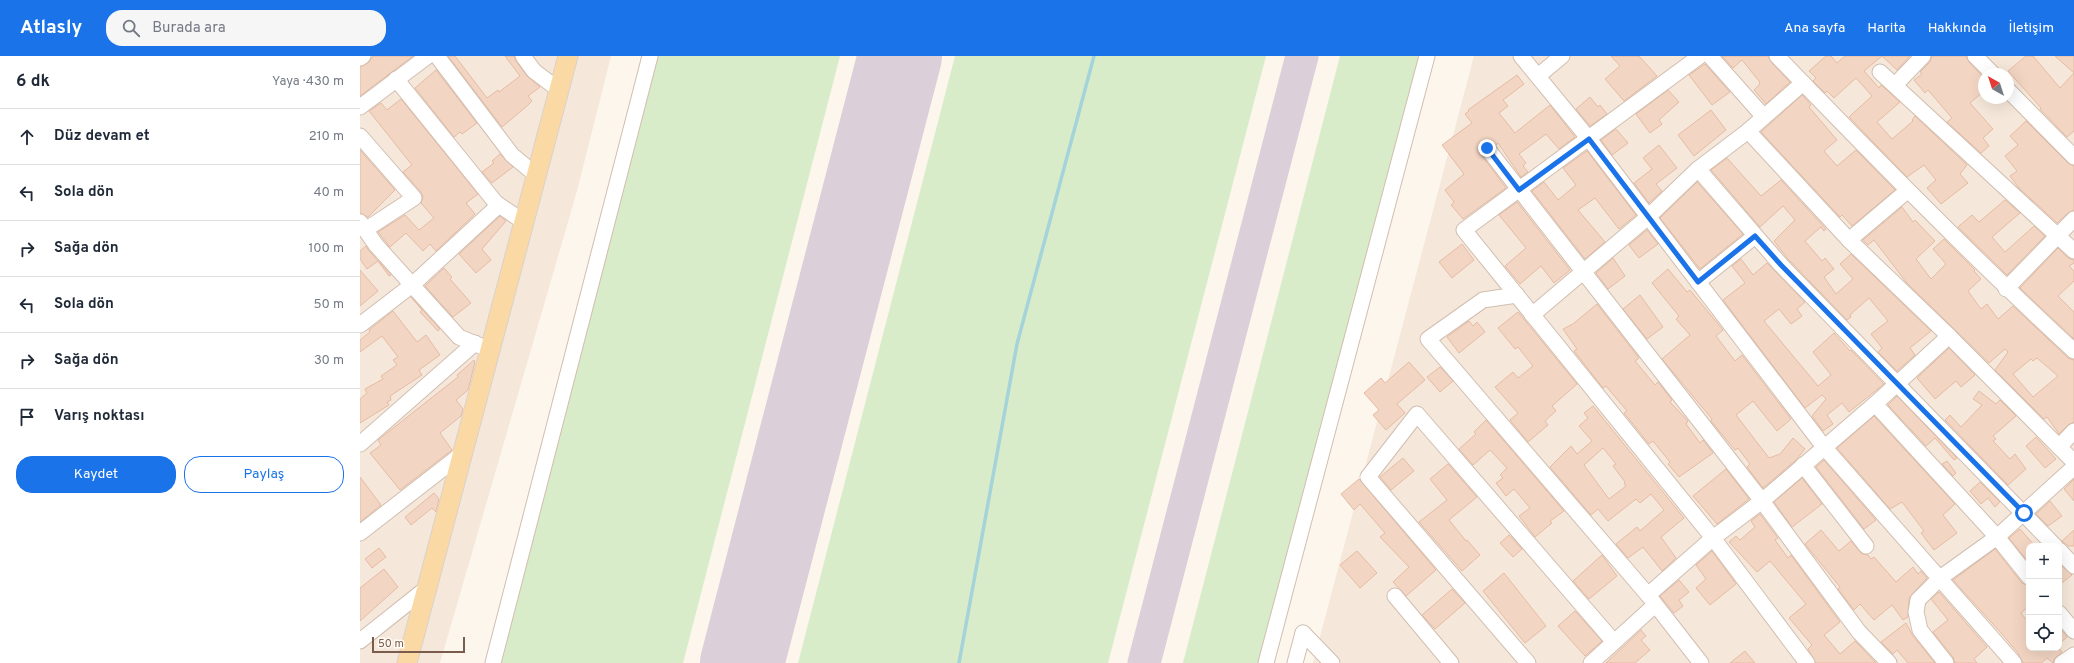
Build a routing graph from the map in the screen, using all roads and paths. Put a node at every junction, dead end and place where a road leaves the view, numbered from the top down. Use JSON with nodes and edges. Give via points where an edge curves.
{"nodes":[{"id":1,"x":363,"y":56,"type":"edge"},
{"id":2,"x":428,"y":56,"type":"edge"},
{"id":3,"x":438,"y":56,"type":"edge"},
{"id":4,"x":523,"y":56,"type":"edge"},
{"id":5,"x":568,"y":56,"type":"edge"},
{"id":6,"x":650,"y":56,"type":"edge"},
{"id":7,"x":1426,"y":56,"type":"edge"},
{"id":8,"x":1521,"y":56,"type":"edge"},
{"id":9,"x":1562,"y":56,"type":"edge"},
{"id":10,"x":1700,"y":56,"type":"edge"},
{"id":11,"x":1710,"y":56,"type":"edge"},
{"id":12,"x":1923,"y":56,"type":"edge"},
{"id":13,"x":1975,"y":56,"type":"edge"},
{"id":14,"x":1779,"y":57,"type":"edge"},
{"id":15,"x":360,"y":58,"type":"edge"},
{"id":16,"x":1987,"y":68,"type":"edge"},
{"id":17,"x":1880,"y":72,"type":"dead end"},
{"id":18,"x":1538,"y":76,"type":"junction"},
{"id":19,"x":396,"y":80,"type":"junction"},
{"id":20,"x":1803,"y":82,"type":"junction"},
{"id":21,"x":1896,"y":85,"type":"junction"},
{"id":22,"x":559,"y":90,"type":"junction"},
{"id":23,"x":2014,"y":96,"type":"edge"},
{"id":24,"x":360,"y":107,"type":"edge"},
{"id":25,"x":1764,"y":117,"type":"junction"},
{"id":26,"x":1748,"y":131,"type":"junction"},
{"id":27,"x":360,"y":136,"type":"edge"},
{"id":28,"x":1589,"y":139,"type":"junction"},
{"id":29,"x":1487,"y":148,"type":"dead end"},
{"id":30,"x":2074,"y":157,"type":"edge"},
{"id":31,"x":1698,"y":169,"type":"junction"},
{"id":32,"x":536,"y":175,"type":"junction"},
{"id":33,"x":1519,"y":190,"type":"junction"},
{"id":34,"x":1907,"y":191,"type":"junction"},
{"id":35,"x":499,"y":205,"type":"junction"},
{"id":36,"x":1648,"y":217,"type":"junction"},
{"id":37,"x":2074,"y":219,"type":"edge"},
{"id":38,"x":524,"y":222,"type":"junction"},
{"id":39,"x":363,"y":226,"type":"edge"},
{"id":40,"x":2058,"y":235,"type":"junction"},
{"id":41,"x":1755,"y":236,"type":"junction"},
{"id":42,"x":1849,"y":240,"type":"junction"},
{"id":43,"x":2074,"y":250,"type":"edge"},
{"id":44,"x":1583,"y":272,"type":"junction"},
{"id":45,"x":1698,"y":282,"type":"junction"},
{"id":46,"x":412,"y":285,"type":"junction"},
{"id":47,"x":2006,"y":289,"type":"junction"},
{"id":48,"x":1517,"y":296,"type":"junction"},
{"id":49,"x":1532,"y":314,"type":"junction"},
{"id":50,"x":360,"y":325,"type":"edge"},
{"id":51,"x":1949,"y":336,"type":"junction"},
{"id":52,"x":482,"y":347,"type":"junction"},
{"id":53,"x":2074,"y":351,"type":"edge"},
{"id":54,"x":1897,"y":384,"type":"junction"},
{"id":55,"x":1875,"y":404,"type":"junction"},
{"id":56,"x":2074,"y":432,"type":"edge"},
{"id":57,"x":360,"y":444,"type":"edge"},
{"id":58,"x":1824,"y":447,"type":"junction"},
{"id":59,"x":2059,"y":447,"type":"junction"},
{"id":60,"x":463,"y":453,"type":"junction"},
{"id":61,"x":2074,"y":462,"type":"edge"},
{"id":62,"x":1802,"y":465,"type":"junction"},
{"id":63,"x":2074,"y":466,"type":"edge"},
{"id":64,"x":1762,"y":501,"type":"junction"},
{"id":65,"x":2024,"y":513,"type":"junction"},
{"id":66,"x":360,"y":533,"type":"edge"},
{"id":67,"x":1713,"y":538,"type":"junction"},
{"id":68,"x":1997,"y":538,"type":"junction"},
{"id":69,"x":2052,"y":543,"type":"edge"},
{"id":70,"x":1866,"y":546,"type":"dead end"},
{"id":71,"x":2062,"y":553,"type":"edge"},
{"id":72,"x":2074,"y":566,"type":"edge"},
{"id":73,"x":2026,"y":573,"type":"edge"},
{"id":74,"x":1940,"y":578,"type":"junction"},
{"id":75,"x":428,"y":587,"type":"junction"},
{"id":76,"x":1395,"y":596,"type":"dead end"},
{"id":77,"x":1651,"y":600,"type":"junction"},
{"id":78,"x":2061,"y":615,"type":"edge"},
{"id":79,"x":2074,"y":631,"type":"edge"},
{"id":80,"x":360,"y":641,"type":"edge"},
{"id":81,"x":1614,"y":642,"type":"junction"},
{"id":82,"x":2074,"y":655,"type":"edge"},
{"id":83,"x":407,"y":663,"type":"edge"},
{"id":84,"x":492,"y":663,"type":"edge"},
{"id":85,"x":1266,"y":663,"type":"edge"},
{"id":86,"x":1295,"y":663,"type":"edge"},
{"id":87,"x":1332,"y":663,"type":"edge"},
{"id":88,"x":1451,"y":663,"type":"edge"},
{"id":89,"x":1528,"y":663,"type":"edge"},
{"id":90,"x":1591,"y":663,"type":"edge"},
{"id":91,"x":1701,"y":663,"type":"edge"},
{"id":92,"x":1807,"y":663,"type":"edge"},
{"id":93,"x":1889,"y":663,"type":"edge"},
{"id":94,"x":1946,"y":663,"type":"edge"},
{"id":95,"x":2014,"y":663,"type":"edge"},
{"id":96,"x":2062,"y":663,"type":"edge"}],
"edges":[{"from":1,"to":15,"type":"street"},
{"from":2,"to":19,"type":"street"},
{"from":3,"to":32,"type":"street","via":[[512,155]]},
{"from":4,"to":22,"type":"street","via":[[534,71]]},
{"from":5,"to":22,"type":"main road"},
{"from":6,"to":84,"type":"street"},
{"from":7,"to":85,"type":"street"},
{"from":8,"to":18,"type":"street"},
{"from":9,"to":18,"type":"street"},
{"from":10,"to":28,"type":"street"},
{"from":11,"to":25,"type":"street"},
{"from":12,"to":21,"type":"street"},
{"from":13,"to":16,"type":"street"},
{"from":14,"to":20,"type":"street"},
{"from":17,"to":21,"type":"street"},
{"from":18,"to":28,"type":"street"},
{"from":19,"to":24,"type":"street"},
{"from":19,"to":35,"type":"street"},
{"from":20,"to":25,"type":"street"},
{"from":20,"to":34,"type":"street"},
{"from":21,"to":40,"type":"street"},
{"from":22,"to":32,"type":"main road"},
{"from":23,"to":30,"type":"street"},
{"from":25,"to":26,"type":"street"},
{"from":26,"to":31,"type":"street"},
{"from":26,"to":42,"type":"street"},
{"from":27,"to":39,"type":"street","via":[[414,198]]},
{"from":28,"to":33,"type":"street"},
{"from":28,"to":36,"type":"street"},
{"from":29,"to":33,"type":"street"},
{"from":31,"to":36,"type":"street"},
{"from":31,"to":41,"type":"street"},
{"from":32,"to":38,"type":"main road"},
{"from":33,"to":44,"type":"street"},
{"from":33,"to":48,"type":"street","via":[[1464,230]]},
{"from":34,"to":42,"type":"street"},
{"from":34,"to":47,"type":"street"},
{"from":35,"to":38,"type":"street"},
{"from":35,"to":46,"type":"street"},
{"from":36,"to":44,"type":"street"},
{"from":36,"to":45,"type":"street"},
{"from":37,"to":40,"type":"street"},
{"from":38,"to":52,"type":"main road"},
{"from":39,"to":46,"type":"street","via":[[376,245]]},
{"from":40,"to":43,"type":"street"},
{"from":40,"to":47,"type":"street"},
{"from":41,"to":45,"type":"street"},
{"from":41,"to":54,"type":"street"},
{"from":42,"to":51,"type":"street"},
{"from":44,"to":49,"type":"street"},
{"from":44,"to":64,"type":"street"},
{"from":45,"to":58,"type":"street"},
{"from":46,"to":50,"type":"street"},
{"from":46,"to":52,"type":"street","via":[[460,337]]},
{"from":47,"to":53,"type":"street"},
{"from":48,"to":49,"type":"street"},
{"from":48,"to":77,"type":"street","via":[[1483,300],[1428,340]]},
{"from":49,"to":67,"type":"street"},
{"from":51,"to":54,"type":"street"},
{"from":51,"to":59,"type":"street"},
{"from":52,"to":57,"type":"street"},
{"from":52,"to":60,"type":"main road"},
{"from":54,"to":55,"type":"street"},
{"from":54,"to":65,"type":"street"},
{"from":55,"to":58,"type":"street"},
{"from":55,"to":68,"type":"street"},
{"from":56,"to":59,"type":"street"},
{"from":58,"to":62,"type":"street"},
{"from":58,"to":74,"type":"street"},
{"from":59,"to":61,"type":"street"},
{"from":60,"to":66,"type":"street"},
{"from":60,"to":75,"type":"main road"},
{"from":62,"to":64,"type":"street"},
{"from":62,"to":70,"type":"street"},
{"from":63,"to":65,"type":"street"},
{"from":64,"to":67,"type":"street"},
{"from":64,"to":93,"type":"street","via":[[1859,632]]},
{"from":65,"to":68,"type":"street"},
{"from":65,"to":69,"type":"street"},
{"from":67,"to":77,"type":"street"},
{"from":67,"to":92,"type":"street"},
{"from":68,"to":73,"type":"street"},
{"from":68,"to":74,"type":"street"},
{"from":71,"to":72,"type":"street"},
{"from":74,"to":94,"type":"street","via":[[1918,600],[1916,618],[1922,635]]},
{"from":74,"to":95,"type":"street"},
{"from":75,"to":80,"type":"street"},
{"from":75,"to":83,"type":"main road"},
{"from":76,"to":88,"type":"street"},
{"from":77,"to":81,"type":"street"},
{"from":77,"to":91,"type":"street"},
{"from":78,"to":79,"type":"street"},
{"from":81,"to":89,"type":"street","via":[[1417,414],[1368,477]]},
{"from":81,"to":90,"type":"street"},
{"from":82,"to":96,"type":"street"},
{"from":86,"to":87,"type":"street","via":[[1303,633]]}]}
